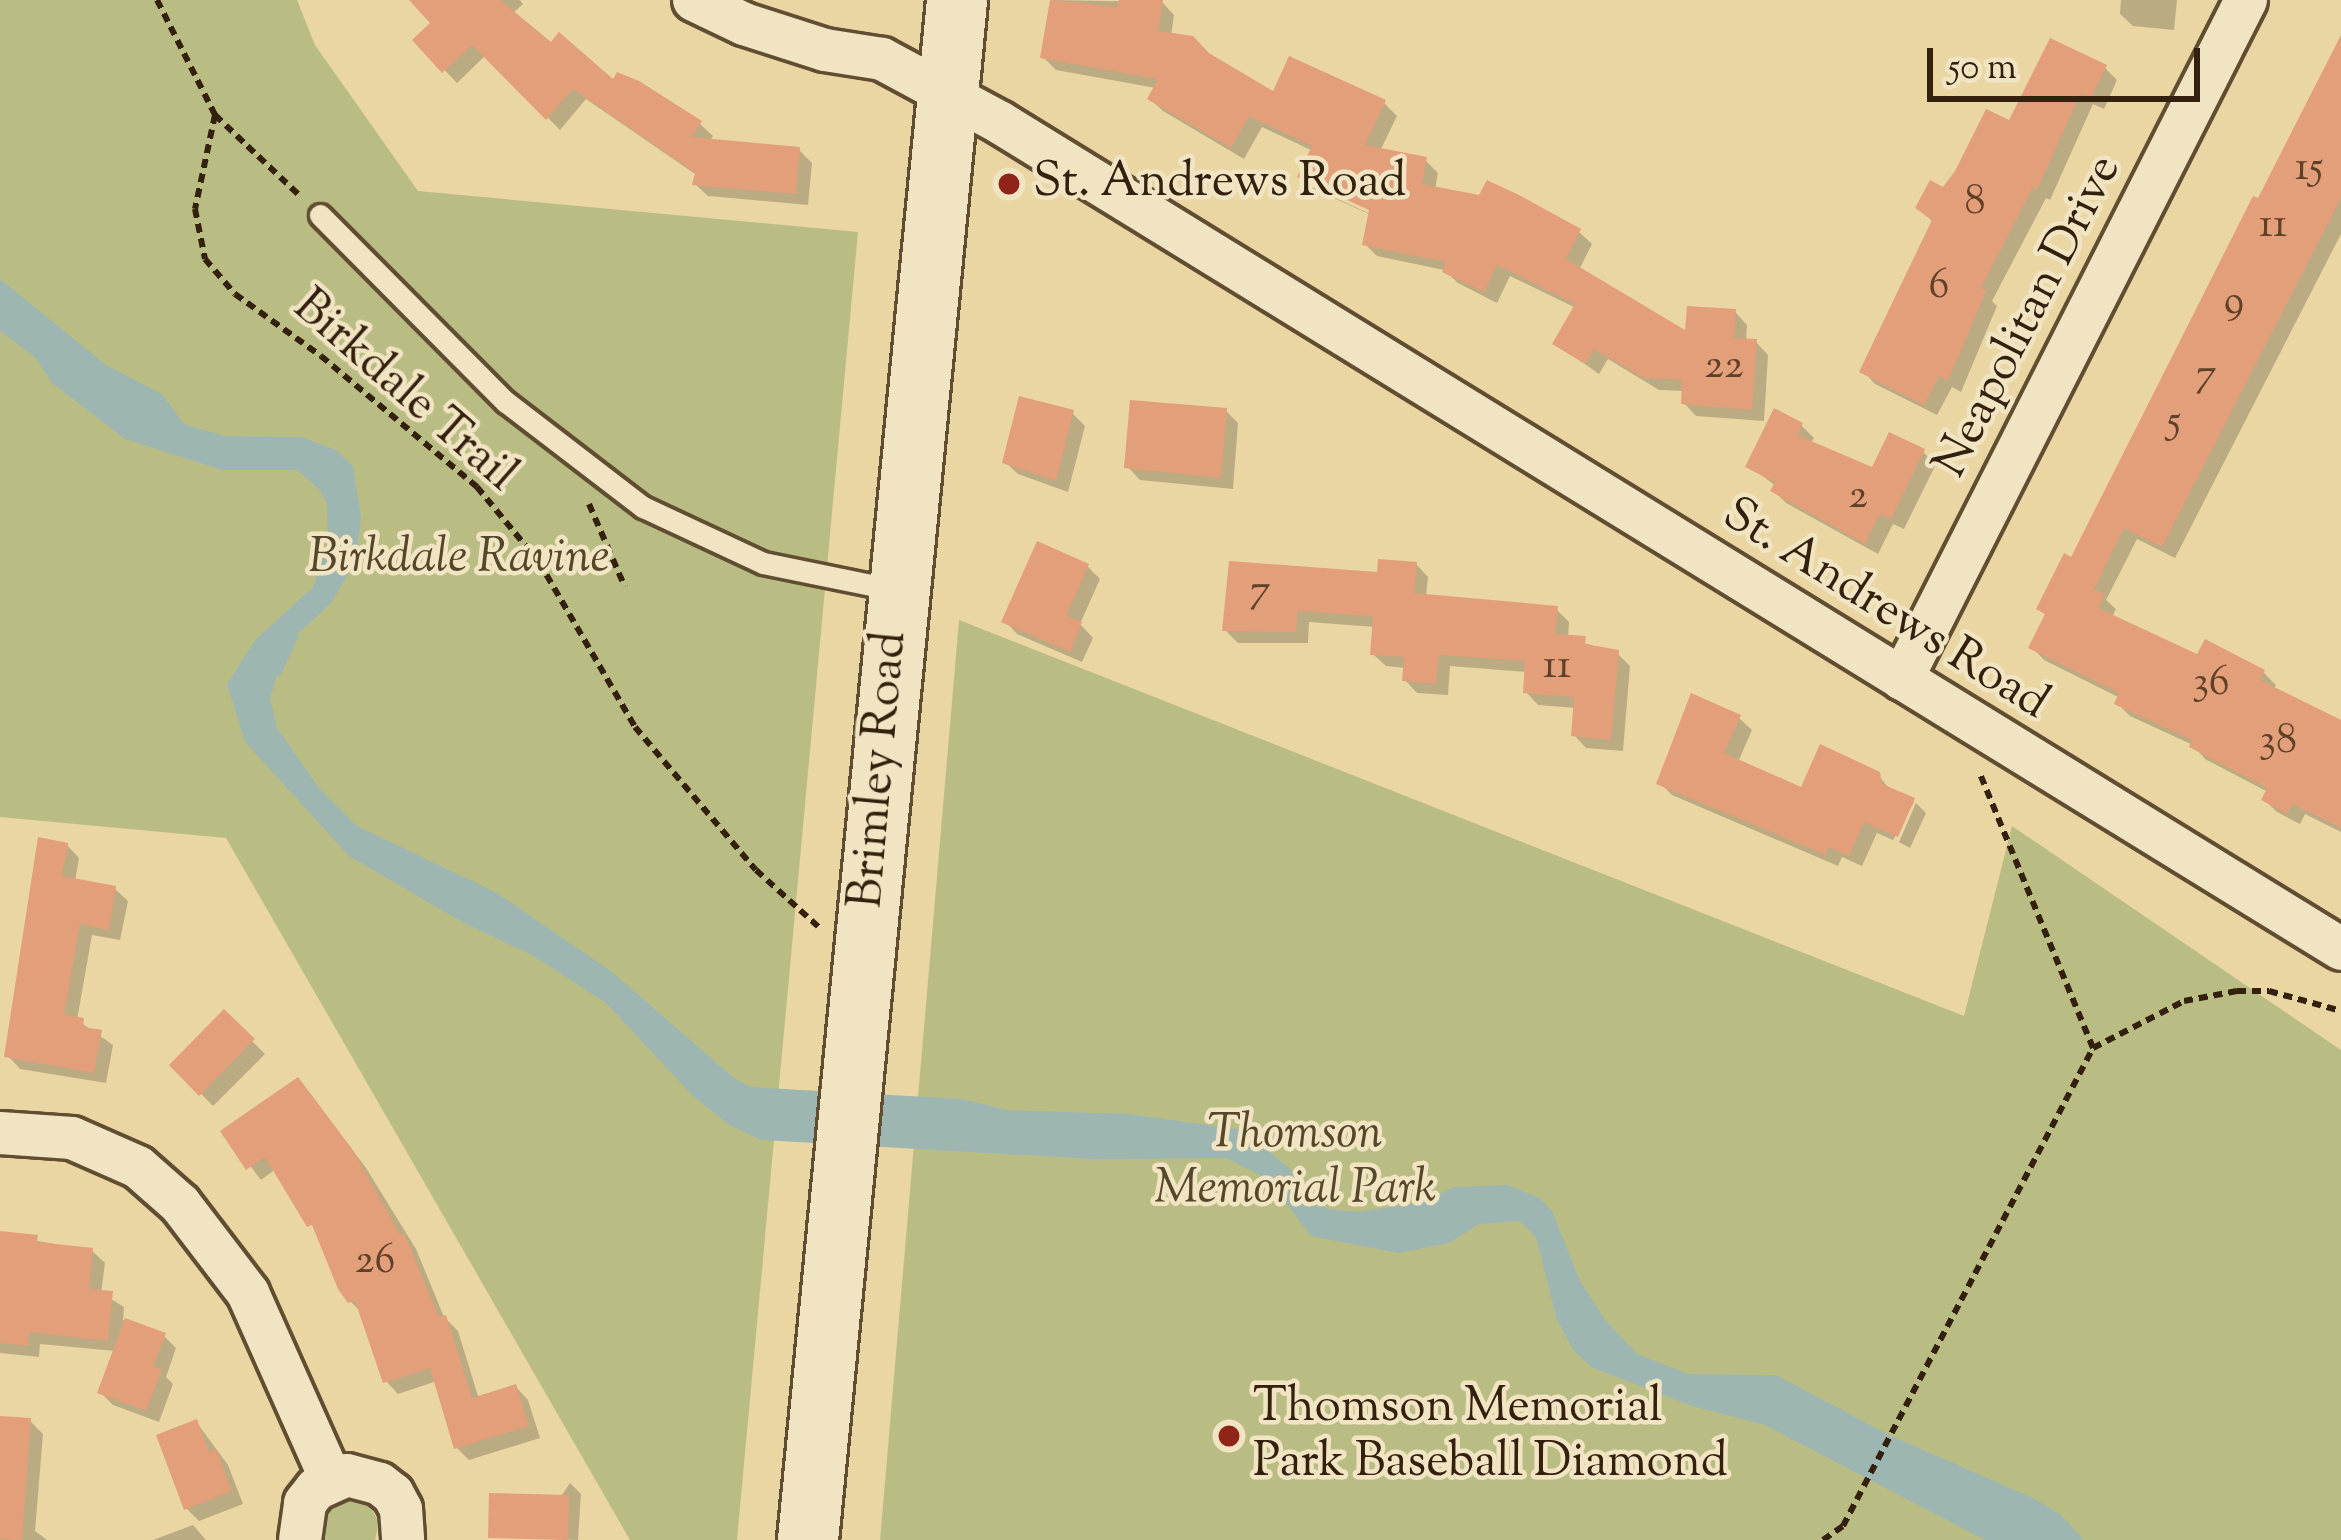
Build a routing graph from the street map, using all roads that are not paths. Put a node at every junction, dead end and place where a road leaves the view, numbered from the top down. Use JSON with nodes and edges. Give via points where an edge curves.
{"nodes":[{"id":1,"x":694,"y":0,"type":"edge"},
{"id":2,"x":957,"y":0,"type":"edge"},
{"id":3,"x":2246,"y":0,"type":"edge"},
{"id":4,"x":946,"y":94,"type":"junction"},
{"id":5,"x":320,"y":215,"type":"road end"},
{"id":6,"x":897,"y":590,"type":"junction"},
{"id":7,"x":1902,"y":679,"type":"junction"},
{"id":8,"x":2341,"y":950,"type":"edge"},
{"id":9,"x":0,"y":1133,"type":"edge"},
{"id":10,"x":331,"y":1479,"type":"junction"},
{"id":11,"x":299,"y":1540,"type":"edge"},
{"id":12,"x":403,"y":1540,"type":"edge"},
{"id":13,"x":808,"y":1540,"type":"edge"}],
"edges":[{"from":1,"to":4,"type":"street","name":"St. Andrews Road","via":[[826,50],[882,59]]},
{"from":2,"to":4,"type":"main road","name":"Brimley Road"},
{"from":3,"to":7,"type":"street","name":"Neapolitan Drive"},
{"from":4,"to":6,"type":"main road","name":"Brimley Road"},
{"from":4,"to":7,"type":"street","name":"St. Andrews Road"},
{"from":5,"to":6,"type":"lane","via":[[506,402],[643,507],[763,562]]},
{"from":6,"to":13,"type":"main road","name":"Brimley Road"},
{"from":7,"to":8,"type":"street","name":"St. Andrews Road"},
{"from":9,"to":10,"type":"street","via":[[73,1138],[138,1167],[179,1204],[248,1292]]},
{"from":10,"to":11,"type":"street","via":[[304,1503]]},
{"from":10,"to":12,"type":"street","via":[[364,1477],[393,1494]]}]}
